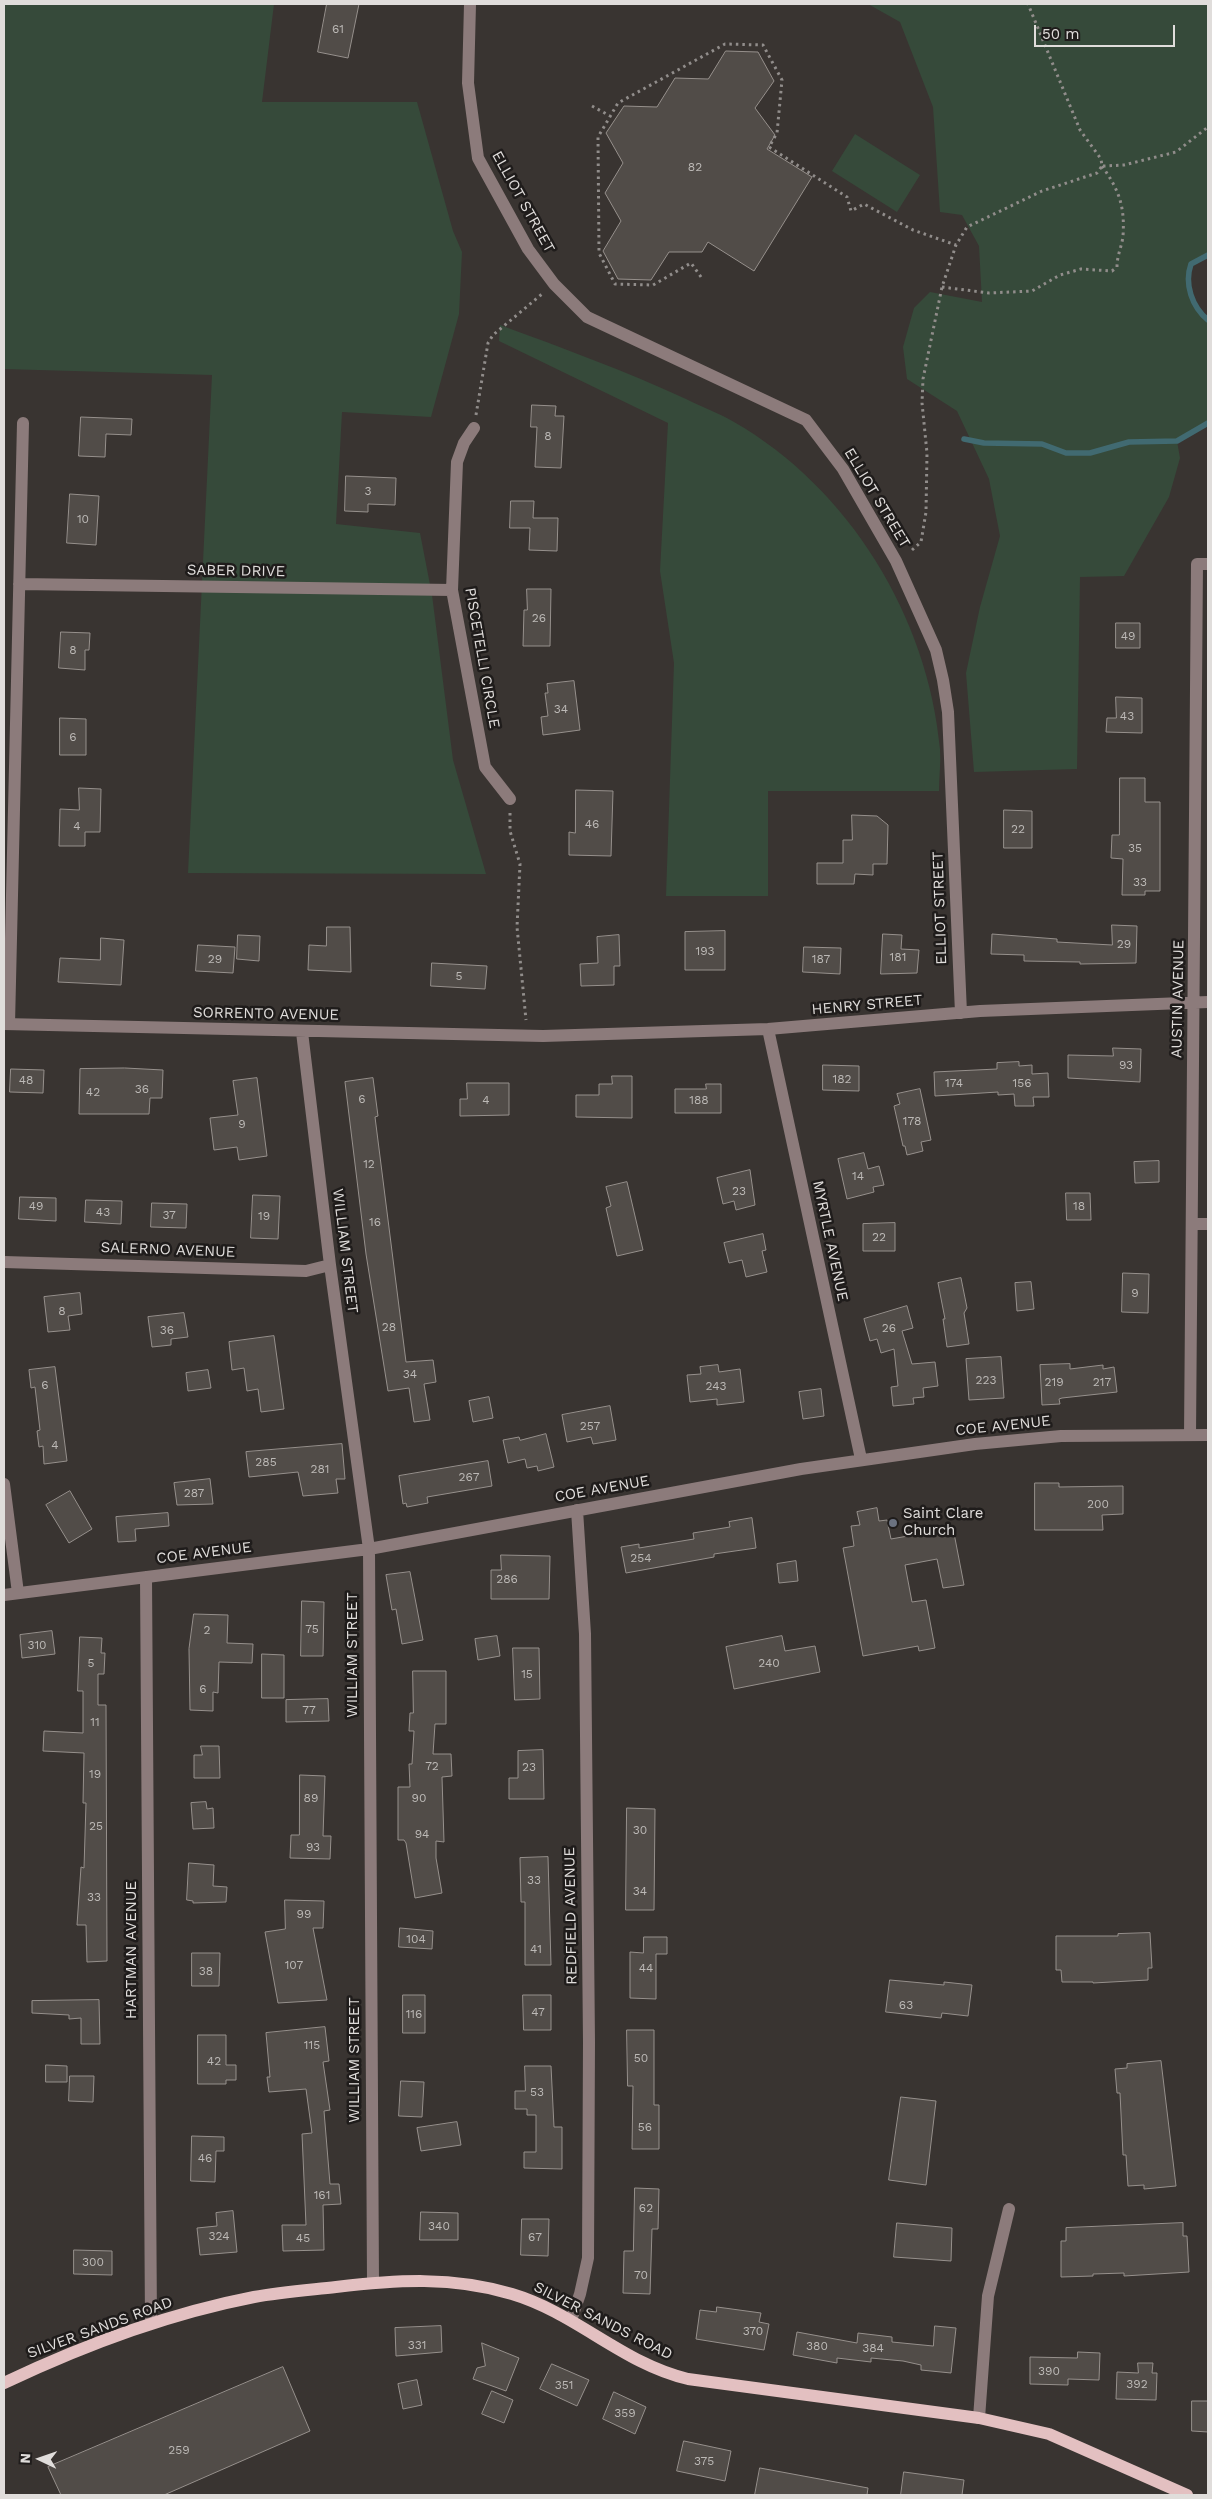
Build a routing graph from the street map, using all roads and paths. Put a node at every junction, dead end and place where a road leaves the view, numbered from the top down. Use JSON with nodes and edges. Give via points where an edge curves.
{"nodes":[{"id":1,"x":470,"y":4,"type":"edge"},
{"id":2,"x":1028,"y":4,"type":"edge"},
{"id":3,"x":592,"y":106,"type":"dead end"},
{"id":4,"x":610,"y":116,"type":"junction"},
{"id":5,"x":1208,"y":128,"type":"edge"},
{"id":6,"x":1102,"y":166,"type":"junction"},
{"id":7,"x":956,"y":245,"type":"junction"},
{"id":8,"x":701,"y":277,"type":"dead end"},
{"id":9,"x":554,"y":284,"type":"junction"},
{"id":10,"x":942,"y":287,"type":"junction"},
{"id":11,"x":23,"y":424,"type":"dead end"},
{"id":12,"x":474,"y":428,"type":"joint"},
{"id":13,"x":912,"y":550,"type":"dead end"},
{"id":14,"x":1203,"y":564,"type":"edge"},
{"id":15,"x":19,"y":584,"type":"junction"},
{"id":16,"x":452,"y":590,"type":"junction"},
{"id":17,"x":10,"y":669,"type":"edge"},
{"id":18,"x":1202,"y":781,"type":"edge"},
{"id":19,"x":510,"y":799,"type":"joint"},
{"id":20,"x":1194,"y":1002,"type":"junction"},
{"id":21,"x":1208,"y":1002,"type":"edge"},
{"id":22,"x":961,"y":1013,"type":"junction"},
{"id":23,"x":7,"y":1024,"type":"edge"},
{"id":24,"x":768,"y":1029,"type":"junction"},
{"id":25,"x":302,"y":1032,"type":"junction"},
{"id":26,"x":528,"y":1036,"type":"junction"},
{"id":27,"x":1192,"y":1224,"type":"junction"},
{"id":28,"x":1208,"y":1224,"type":"edge"},
{"id":29,"x":4,"y":1262,"type":"edge"},
{"id":30,"x":330,"y":1265,"type":"junction"},
{"id":31,"x":1190,"y":1435,"type":"junction"},
{"id":32,"x":1208,"y":1435,"type":"edge"},
{"id":33,"x":861,"y":1460,"type":"junction"},
{"id":34,"x":4,"y":1484,"type":"edge"},
{"id":35,"x":577,"y":1510,"type":"junction"},
{"id":36,"x":369,"y":1549,"type":"junction"},
{"id":37,"x":146,"y":1577,"type":"junction"},
{"id":38,"x":18,"y":1593,"type":"junction"},
{"id":39,"x":4,"y":1595,"type":"edge"},
{"id":40,"x":1010,"y":2209,"type":"dead end"},
{"id":41,"x":373,"y":2283,"type":"junction"},
{"id":42,"x":571,"y":2320,"type":"junction"},
{"id":43,"x":151,"y":2323,"type":"junction"},
{"id":44,"x":4,"y":2383,"type":"edge"},
{"id":45,"x":979,"y":2418,"type":"junction"},
{"id":46,"x":1186,"y":2495,"type":"edge"}],
"edges":[{"from":1,"to":9,"type":"street","name":"ELLIOT STREET","via":[[468,83],[478,158],[528,249]]},
{"from":2,"to":6,"type":"path","via":[[1080,130],[1101,159]]},
{"from":3,"to":4,"type":"path"},
{"from":4,"to":7,"type":"path","via":[[618,103],[725,44],[763,45],[782,80],[777,133],[769,147],[847,197],[851,212],[864,204],[913,230]]},
{"from":4,"to":8,"type":"path","via":[[598,137],[599,253],[615,284],[653,285],[691,263]]},
{"from":5,"to":6,"type":"path","via":[[1176,152],[1124,165]]},
{"from":6,"to":7,"type":"path","via":[[1097,173],[1042,192],[967,226]]},
{"from":6,"to":10,"type":"path","via":[[1120,194],[1123,237],[1117,252],[1117,266],[1112,270],[1081,269],[1060,275],[1032,291],[990,293]]},
{"from":7,"to":10,"type":"path"},
{"from":9,"to":12,"type":"path","via":[[509,320],[488,343]]},
{"from":9,"to":22,"type":"street","name":"ELLIOT STREET","via":[[587,316],[806,420],[843,469],[896,561],[936,650],[946,696]]},
{"from":10,"to":13,"type":"path","via":[[923,387],[926,512],[921,542]]},
{"from":11,"to":15,"type":"street"},
{"from":12,"to":16,"type":"street","name":"PISCETELLI CIRCLE","via":[[457,462]]},
{"from":14,"to":18,"type":"street","name":"AUSTIN AVENUE"},
{"from":15,"to":16,"type":"street","name":"SABER DRIVE"},
{"from":15,"to":17,"type":"street"},
{"from":16,"to":19,"type":"street","name":"PISCETELLI CIRCLE","via":[[485,767]]},
{"from":17,"to":23,"type":"street"},
{"from":18,"to":20,"type":"street","name":"AUSTIN AVENUE"},
{"from":19,"to":26,"type":"path","via":[[510,830],[520,864],[517,927]]},
{"from":20,"to":21,"type":"street","name":"HENRY STREET"},
{"from":20,"to":22,"type":"street","name":"HENRY STREET"},
{"from":20,"to":27,"type":"street","name":"AUSTIN AVENUE"},
{"from":22,"to":24,"type":"street","name":"HENRY STREET"},
{"from":23,"to":25,"type":"street","name":"SORRENTO AVENUE"},
{"from":24,"to":26,"type":"street","name":"HENRY STREET"},
{"from":24,"to":33,"type":"street","name":"MYRTLE AVENUE"},
{"from":25,"to":26,"type":"street","name":"SORRENTO AVENUE"},
{"from":25,"to":30,"type":"street","name":"WILLIAM STREET"},
{"from":27,"to":28,"type":"street"},
{"from":27,"to":31,"type":"street","name":"AUSTIN AVENUE"},
{"from":29,"to":30,"type":"street","name":"SALERNO AVENUE","via":[[306,1271]]},
{"from":30,"to":36,"type":"street","name":"WILLIAM STREET"},
{"from":31,"to":32,"type":"street","name":"COE AVENUE"},
{"from":31,"to":33,"type":"street","name":"COE AVENUE","via":[[1061,1436]]},
{"from":33,"to":35,"type":"street","name":"COE AVENUE"},
{"from":34,"to":38,"type":"street"},
{"from":35,"to":36,"type":"street","name":"COE AVENUE"},
{"from":35,"to":42,"type":"street","name":"REDFIELD AVENUE","via":[[585,1634],[588,2249],[580,2294]]},
{"from":36,"to":37,"type":"street","name":"COE AVENUE"},
{"from":36,"to":41,"type":"street","name":"WILLIAM STREET"},
{"from":37,"to":38,"type":"street","name":"COE AVENUE"},
{"from":37,"to":43,"type":"street","name":"HARTMAN AVENUE"},
{"from":38,"to":39,"type":"street","name":"COE AVENUE"},
{"from":40,"to":45,"type":"street","via":[[988,2296]]},
{"from":41,"to":42,"type":"main road","name":"SILVER SANDS ROAD","via":[[450,2280],[481,2285],[515,2294]]},
{"from":41,"to":43,"type":"main road","name":"SILVER SANDS ROAD","via":[[255,2297]]},
{"from":42,"to":45,"type":"main road","name":"SILVER SANDS ROAD","via":[[621,2352],[666,2374]]},
{"from":43,"to":44,"type":"main road","name":"SILVER SANDS ROAD"},
{"from":45,"to":46,"type":"main road","name":"SILVER SANDS ROAD","via":[[1049,2434]]}]}
